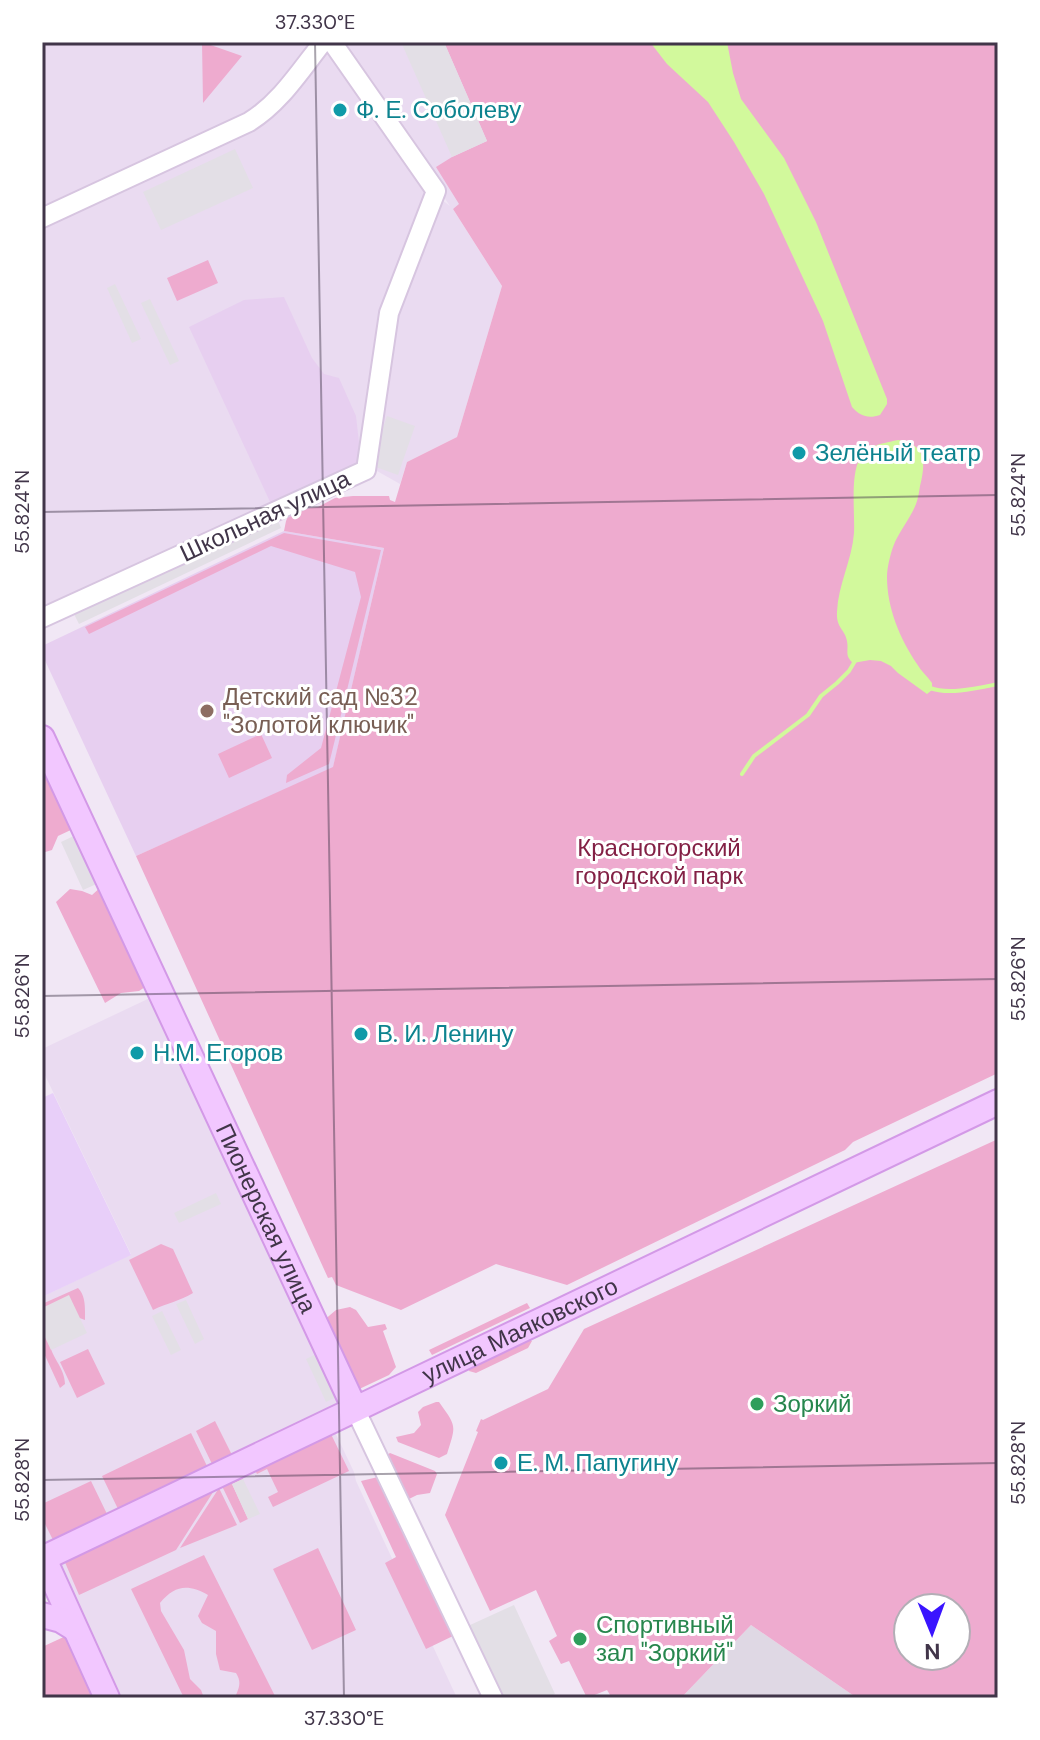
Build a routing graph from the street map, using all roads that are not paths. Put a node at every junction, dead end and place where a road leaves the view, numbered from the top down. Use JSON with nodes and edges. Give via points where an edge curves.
{"nodes":[{"id":1,"x":323,"y":42,"type":"edge"},
{"id":2,"x":332,"y":42,"type":"edge"},
{"id":3,"x":42,"y":218,"type":"edge"},
{"id":4,"x":42,"y":618,"type":"edge"},
{"id":5,"x":42,"y":738,"type":"edge"},
{"id":6,"x":998,"y":1102,"type":"edge"},
{"id":7,"x":355,"y":1409,"type":"junction"},
{"id":8,"x":43,"y":1560,"type":"edge"},
{"id":9,"x":42,"y":1615,"type":"edge"},
{"id":10,"x":74,"y":1628,"type":"junction"},
{"id":11,"x":107,"y":1698,"type":"edge"},
{"id":12,"x":493,"y":1698,"type":"edge"}],
"edges":[{"from":1,"to":3,"type":"street","via":[[282,94],[249,122]]},
{"from":2,"to":4,"type":"street","name":"Школьная улица","via":[[436,191],[389,313],[366,470]]},
{"from":5,"to":7,"type":"street","name":"Пионерская улица"},
{"from":6,"to":7,"type":"street","name":"улица Маяковского"},
{"from":7,"to":8,"type":"street","name":"улица Маяковского"},
{"from":7,"to":12,"type":"street","name":"Пионерская улица"},
{"from":8,"to":10,"type":"street"},
{"from":9,"to":10,"type":"street"},
{"from":10,"to":11,"type":"street"}]}
